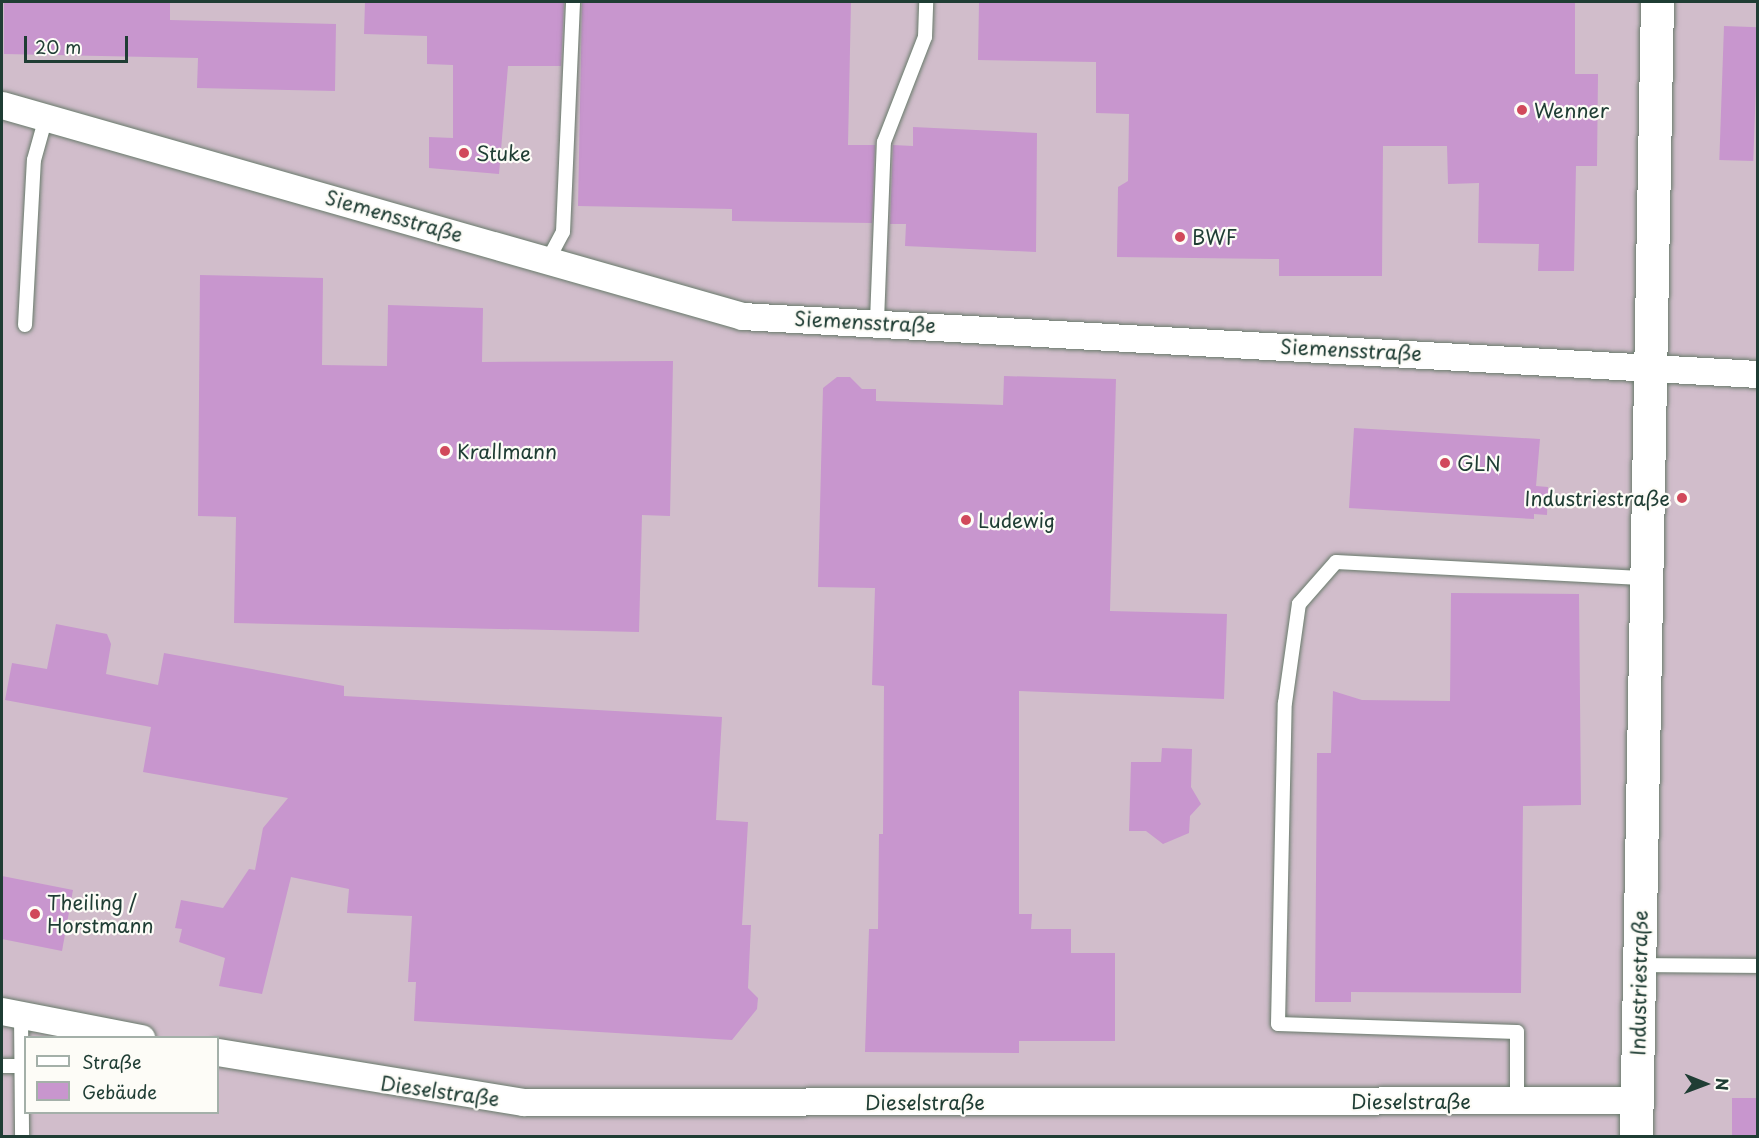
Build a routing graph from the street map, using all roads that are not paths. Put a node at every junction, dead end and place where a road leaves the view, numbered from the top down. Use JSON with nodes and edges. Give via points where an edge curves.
{"nodes":[{"id":1,"x":573,"y":2,"type":"edge"},
{"id":2,"x":926,"y":2,"type":"edge"},
{"id":3,"x":1657,"y":2,"type":"edge"},
{"id":4,"x":2,"y":105,"type":"edge"},
{"id":5,"x":46,"y":117,"type":"junction"},
{"id":6,"x":548,"y":260,"type":"junction"},
{"id":7,"x":877,"y":321,"type":"junction"},
{"id":8,"x":25,"y":325,"type":"dead end"},
{"id":9,"x":1649,"y":368,"type":"junction"},
{"id":10,"x":1758,"y":374,"type":"edge"},
{"id":11,"x":1646,"y":578,"type":"junction"},
{"id":12,"x":1639,"y":965,"type":"junction"},
{"id":13,"x":1758,"y":966,"type":"edge"},
{"id":14,"x":11,"y":1013,"type":"edge"},
{"id":15,"x":131,"y":1036,"type":"edge"},
{"id":16,"x":219,"y":1052,"type":"edge"},
{"id":17,"x":2,"y":1066,"type":"edge"},
{"id":18,"x":21,"y":1066,"type":"junction"},
{"id":19,"x":1637,"y":1100,"type":"junction"},
{"id":20,"x":1516,"y":1101,"type":"junction"},
{"id":21,"x":22,"y":1137,"type":"edge"},
{"id":22,"x":1636,"y":1137,"type":"edge"}],
"edges":[{"from":1,"to":6,"type":"lane","via":[[563,232]]},
{"from":2,"to":7,"type":"lane","via":[[925,37],[884,142]]},
{"from":3,"to":9,"type":"street","name":"Industriestraße"},
{"from":4,"to":5,"type":"street","name":"Siemensstraße"},
{"from":5,"to":6,"type":"street","name":"Siemensstraße"},
{"from":5,"to":8,"type":"lane","via":[[34,160]]},
{"from":6,"to":7,"type":"street","name":"Siemensstraße","via":[[742,316]]},
{"from":7,"to":9,"type":"street","name":"Siemensstraße"},
{"from":9,"to":10,"type":"street","name":"Siemensstraße"},
{"from":9,"to":11,"type":"street","name":"Industriestraße"},
{"from":11,"to":12,"type":"street","name":"Industriestraße"},
{"from":11,"to":20,"type":"lane","via":[[1336,561],[1299,604],[1285,703],[1278,1024],[1516,1032]]},
{"from":12,"to":13,"type":"lane"},
{"from":12,"to":19,"type":"street","name":"Industriestraße"},
{"from":14,"to":15,"type":"street"},
{"from":14,"to":18,"type":"lane"},
{"from":16,"to":20,"type":"street","name":"Dieselstraße","via":[[523,1102]]},
{"from":17,"to":18,"type":"lane"},
{"from":18,"to":21,"type":"lane"},
{"from":19,"to":20,"type":"street","name":"Dieselstraße"},
{"from":19,"to":22,"type":"street","name":"Industriestraße"}]}
